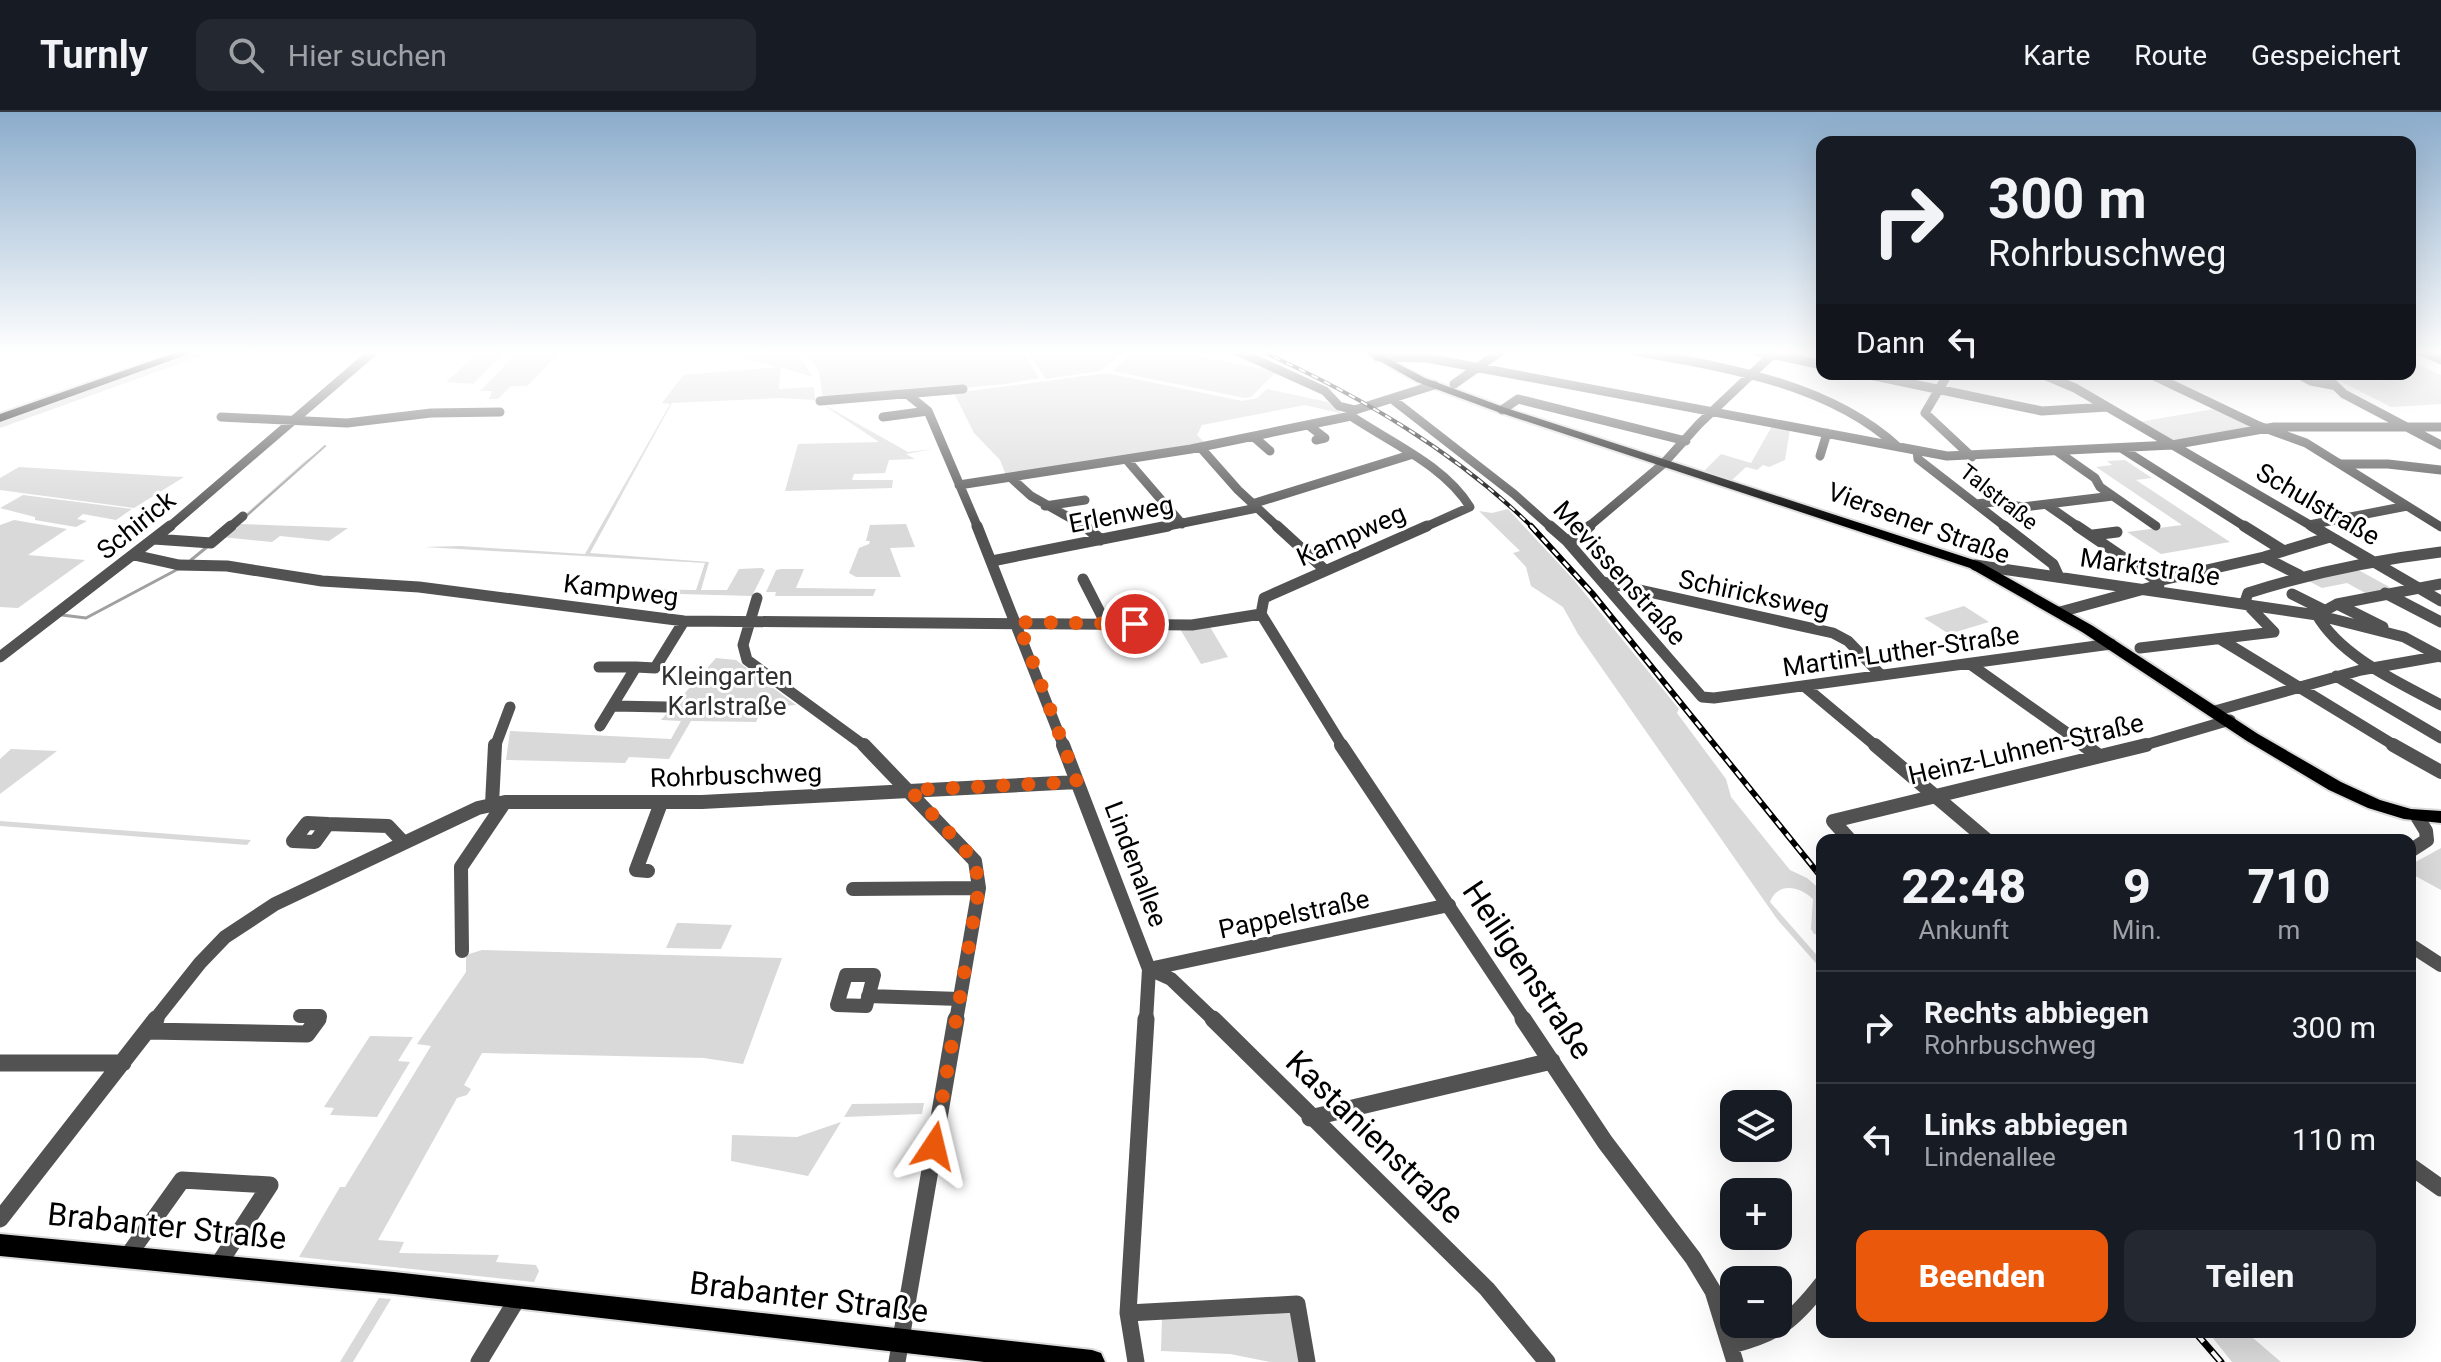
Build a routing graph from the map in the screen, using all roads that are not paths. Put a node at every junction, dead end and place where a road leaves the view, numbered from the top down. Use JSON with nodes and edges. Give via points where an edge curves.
{"nodes":[{"id":1,"x":20,"y":409,"type":"edge"},
{"id":2,"x":305,"y":409,"type":"edge"},
{"id":3,"x":1346,"y":409,"type":"edge"},
{"id":4,"x":1363,"y":409,"type":"edge"},
{"id":5,"x":1405,"y":409,"type":"edge"},
{"id":6,"x":1559,"y":409,"type":"edge"},
{"id":7,"x":1700,"y":409,"type":"edge"},
{"id":8,"x":1717,"y":409,"type":"edge"},
{"id":9,"x":1842,"y":409,"type":"edge"},
{"id":10,"x":1927,"y":409,"type":"edge"},
{"id":11,"x":2034,"y":409,"type":"edge"},
{"id":12,"x":2069,"y":409,"type":"edge"},
{"id":13,"x":2111,"y":409,"type":"edge"},
{"id":14,"x":2227,"y":409,"type":"edge"},
{"id":15,"x":2375,"y":409,"type":"edge"},
{"id":16,"x":1502,"y":410,"type":"edge"},
{"id":17,"x":928,"y":411,"type":"joint"},
{"id":18,"x":500,"y":412,"type":"dead end"},
{"id":19,"x":1714,"y":412,"type":"junction"},
{"id":20,"x":1353,"y":413,"type":"junction"},
{"id":21,"x":0,"y":416,"type":"edge"},
{"id":22,"x":221,"y":417,"type":"dead end"},
{"id":23,"x":883,"y":417,"type":"dead end"},
{"id":24,"x":294,"y":419,"type":"junction"},
{"id":25,"x":1308,"y":425,"type":"junction"},
{"id":26,"x":2441,"y":427,"type":"edge"},
{"id":27,"x":2267,"y":428,"type":"junction"},
{"id":28,"x":2409,"y":429,"type":"junction"},
{"id":29,"x":1827,"y":433,"type":"junction"},
{"id":30,"x":1254,"y":437,"type":"junction"},
{"id":31,"x":1316,"y":440,"type":"dead end"},
{"id":32,"x":1686,"y":441,"type":"junction"},
{"id":33,"x":2172,"y":445,"type":"junction"},
{"id":34,"x":2441,"y":445,"type":"edge"},
{"id":35,"x":1200,"y":447,"type":"junction"},
{"id":36,"x":1898,"y":447,"type":"junction"},
{"id":37,"x":2120,"y":448,"type":"junction"},
{"id":38,"x":1270,"y":451,"type":"dead end"},
{"id":39,"x":1917,"y":451,"type":"junction"},
{"id":40,"x":2058,"y":452,"type":"junction"},
{"id":41,"x":1410,"y":455,"type":"junction"},
{"id":42,"x":1820,"y":456,"type":"dead end"},
{"id":43,"x":1972,"y":457,"type":"junction"},
{"id":44,"x":1126,"y":459,"type":"junction"},
{"id":45,"x":1663,"y":464,"type":"junction"},
{"id":46,"x":2341,"y":464,"type":"junction"},
{"id":47,"x":2441,"y":470,"type":"edge"},
{"id":48,"x":1010,"y":477,"type":"junction"},
{"id":49,"x":959,"y":485,"type":"junction"},
{"id":50,"x":2113,"y":496,"type":"junction"},
{"id":51,"x":1085,"y":500,"type":"dead end"},
{"id":52,"x":1976,"y":504,"type":"junction"},
{"id":53,"x":2047,"y":505,"type":"junction"},
{"id":54,"x":1045,"y":506,"type":"junction"},
{"id":55,"x":1255,"y":506,"type":"junction"},
{"id":56,"x":2407,"y":506,"type":"junction"},
{"id":57,"x":243,"y":516,"type":"dead end"},
{"id":58,"x":1182,"y":524,"type":"junction"},
{"id":59,"x":2309,"y":525,"type":"junction"},
{"id":60,"x":2156,"y":526,"type":"dead end"},
{"id":61,"x":2441,"y":527,"type":"edge"},
{"id":62,"x":2117,"y":532,"type":"dead end"},
{"id":63,"x":2091,"y":535,"type":"junction"},
{"id":64,"x":2330,"y":537,"type":"junction"},
{"id":65,"x":154,"y":539,"type":"junction"},
{"id":66,"x":1101,"y":540,"type":"junction"},
{"id":67,"x":1566,"y":540,"type":"junction"},
{"id":68,"x":2284,"y":551,"type":"junction"},
{"id":69,"x":2441,"y":552,"type":"edge"},
{"id":70,"x":134,"y":555,"type":"junction"},
{"id":71,"x":2264,"y":557,"type":"junction"},
{"id":72,"x":992,"y":561,"type":"junction"},
{"id":73,"x":2372,"y":561,"type":"junction"},
{"id":74,"x":1975,"y":565,"type":"junction"},
{"id":75,"x":1325,"y":570,"type":"junction"},
{"id":76,"x":2058,"y":575,"type":"junction"},
{"id":77,"x":2299,"y":575,"type":"junction"},
{"id":78,"x":1083,"y":579,"type":"dead end"},
{"id":79,"x":2158,"y":581,"type":"junction"},
{"id":80,"x":1604,"y":582,"type":"junction"},
{"id":81,"x":2441,"y":584,"type":"edge"},
{"id":82,"x":2418,"y":588,"type":"junction"},
{"id":83,"x":2145,"y":589,"type":"junction"},
{"id":84,"x":2385,"y":593,"type":"junction"},
{"id":85,"x":2292,"y":594,"type":"dead end"},
{"id":86,"x":757,"y":598,"type":"dead end"},
{"id":87,"x":2441,"y":601,"type":"edge"},
{"id":88,"x":2245,"y":602,"type":"junction"},
{"id":89,"x":2337,"y":604,"type":"junction"},
{"id":90,"x":2060,"y":612,"type":"junction"},
{"id":91,"x":2321,"y":612,"type":"junction"},
{"id":92,"x":1261,"y":614,"type":"junction"},
{"id":93,"x":684,"y":621,"type":"junction"},
{"id":94,"x":748,"y":622,"type":"junction"},
{"id":95,"x":1018,"y":622,"type":"junction"},
{"id":96,"x":2441,"y":622,"type":"edge"},
{"id":97,"x":1106,"y":624,"type":"junction"},
{"id":98,"x":2404,"y":637,"type":"junction"},
{"id":99,"x":2220,"y":639,"type":"junction"},
{"id":100,"x":2111,"y":644,"type":"junction"},
{"id":101,"x":2140,"y":648,"type":"dead end"},
{"id":102,"x":2441,"y":656,"type":"edge"},
{"id":103,"x":0,"y":657,"type":"edge"},
{"id":104,"x":1970,"y":664,"type":"junction"},
{"id":105,"x":599,"y":667,"type":"dead end"},
{"id":106,"x":636,"y":667,"type":"junction"},
{"id":107,"x":2377,"y":667,"type":"junction"},
{"id":108,"x":1880,"y":674,"type":"junction"},
{"id":109,"x":2336,"y":676,"type":"junction"},
{"id":110,"x":1804,"y":686,"type":"junction"},
{"id":111,"x":2298,"y":686,"type":"junction"},
{"id":112,"x":1697,"y":693,"type":"joint"},
{"id":113,"x":2441,"y":705,"type":"edge"},
{"id":114,"x":613,"y":706,"type":"junction"},
{"id":115,"x":510,"y":707,"type":"dead end"},
{"id":116,"x":667,"y":707,"type":"dead end"},
{"id":117,"x":2223,"y":715,"type":"junction"},
{"id":118,"x":600,"y":726,"type":"dead end"},
{"id":119,"x":2441,"y":738,"type":"edge"},
{"id":120,"x":2099,"y":756,"type":"junction"},
{"id":121,"x":2441,"y":772,"type":"edge"},
{"id":122,"x":1077,"y":782,"type":"junction"},
{"id":123,"x":910,"y":790,"type":"junction"},
{"id":124,"x":1933,"y":794,"type":"junction"},
{"id":125,"x":499,"y":803,"type":"junction"},
{"id":126,"x":661,"y":803,"type":"junction"},
{"id":127,"x":2441,"y":817,"type":"edge"},
{"id":128,"x":2418,"y":818,"type":"junction"},
{"id":129,"x":329,"y":823,"type":"dead end"},
{"id":130,"x":1845,"y":834,"type":"edge"},
{"id":131,"x":1980,"y":834,"type":"edge"},
{"id":132,"x":404,"y":843,"type":"junction"},
{"id":133,"x":2416,"y":847,"type":"edge"},
{"id":134,"x":648,"y":871,"type":"dead end"},
{"id":135,"x":979,"y":888,"type":"junction"},
{"id":136,"x":853,"y":889,"type":"dead end"},
{"id":137,"x":1449,"y":905,"type":"junction"},
{"id":138,"x":2416,"y":949,"type":"edge"},
{"id":139,"x":462,"y":951,"type":"dead end"},
{"id":140,"x":2441,"y":965,"type":"edge"},
{"id":141,"x":1149,"y":969,"type":"junction"},
{"id":142,"x":868,"y":996,"type":"dead end"},
{"id":143,"x":960,"y":999,"type":"junction"},
{"id":144,"x":300,"y":1016,"type":"dead end"},
{"id":145,"x":148,"y":1031,"type":"junction"},
{"id":146,"x":1552,"y":1061,"type":"junction"},
{"id":147,"x":0,"y":1063,"type":"edge"},
{"id":148,"x":123,"y":1063,"type":"junction"},
{"id":149,"x":1310,"y":1118,"type":"junction"},
{"id":150,"x":2416,"y":1170,"type":"edge"},
{"id":151,"x":2441,"y":1188,"type":"edge"},
{"id":152,"x":0,"y":1219,"type":"edge"},
{"id":153,"x":0,"y":1245,"type":"edge"},
{"id":154,"x":127,"y":1257,"type":"junction"},
{"id":155,"x":218,"y":1265,"type":"junction"},
{"id":156,"x":1816,"y":1292,"type":"edge"},
{"id":157,"x":519,"y":1296,"type":"junction"},
{"id":158,"x":1128,"y":1313,"type":"junction"},
{"id":159,"x":899,"y":1352,"type":"edge"},
{"id":160,"x":1734,"y":1354,"type":"edge"},
{"id":161,"x":479,"y":1362,"type":"edge"},
{"id":162,"x":1092,"y":1362,"type":"edge"},
{"id":163,"x":1136,"y":1362,"type":"edge"},
{"id":164,"x":1307,"y":1362,"type":"edge"},
{"id":165,"x":1547,"y":1362,"type":"edge"}],
"edges":[{"from":1,"to":21,"type":"highway"},
{"from":2,"to":24,"type":"street","name":"Schirick"},
{"from":3,"to":20,"type":"street","name":"Kampweg"},
{"from":4,"to":20,"type":"street"},
{"from":5,"to":67,"type":"street","name":"Mevissenstraße"},
{"from":6,"to":32,"type":"street"},
{"from":7,"to":19,"type":"street"},
{"from":8,"to":19,"type":"street"},
{"from":9,"to":36,"type":"street","via":[[1864,418]]},
{"from":10,"to":43,"type":"street","via":[[1925,413]]},
{"from":11,"to":12,"type":"street"},
{"from":13,"to":33,"type":"street","name":"Schulstraße"},
{"from":14,"to":27,"type":"street"},
{"from":15,"to":28,"type":"street"},
{"from":16,"to":45,"type":"main road","name":"Viersener Straße"},
{"from":17,"to":23,"type":"street"},
{"from":17,"to":49,"type":"street","name":"Lindenallee"},
{"from":18,"to":24,"type":"street","via":[[347,423]]},
{"from":19,"to":29,"type":"street"},
{"from":19,"to":32,"type":"street"},
{"from":20,"to":25,"type":"street"},
{"from":20,"to":41,"type":"street","name":"Kampweg"},
{"from":22,"to":24,"type":"street"},
{"from":24,"to":65,"type":"street","name":"Schirick"},
{"from":25,"to":30,"type":"street"},
{"from":25,"to":31,"type":"street","via":[[1325,438]]},
{"from":26,"to":28,"type":"street"},
{"from":27,"to":28,"type":"street"},
{"from":27,"to":33,"type":"street"},
{"from":27,"to":46,"type":"street"},
{"from":28,"to":34,"type":"street"},
{"from":29,"to":36,"type":"street"},
{"from":29,"to":42,"type":"street"},
{"from":30,"to":35,"type":"street"},
{"from":30,"to":38,"type":"street"},
{"from":32,"to":45,"type":"street"},
{"from":33,"to":37,"type":"street"},
{"from":33,"to":59,"type":"street","name":"Schulstraße"},
{"from":35,"to":44,"type":"street"},
{"from":35,"to":55,"type":"street"},
{"from":36,"to":39,"type":"street"},
{"from":37,"to":40,"type":"street"},
{"from":37,"to":68,"type":"street"},
{"from":39,"to":43,"type":"street"},
{"from":39,"to":52,"type":"street","name":"Talstraße","via":[[1918,459]]},
{"from":40,"to":43,"type":"street"},
{"from":40,"to":50,"type":"street"},
{"from":41,"to":55,"type":"street","name":"Erlenweg"},
{"from":41,"to":75,"type":"street","name":"Kampweg","via":[[1470,507]]},
{"from":44,"to":48,"type":"street"},
{"from":44,"to":58,"type":"street"},
{"from":45,"to":67,"type":"street","via":[[1574,539]]},
{"from":45,"to":74,"type":"main road","name":"Viersener Straße"},
{"from":46,"to":47,"type":"street"},
{"from":46,"to":56,"type":"street"},
{"from":48,"to":49,"type":"street"},
{"from":48,"to":54,"type":"street"},
{"from":49,"to":72,"type":"street","name":"Lindenallee"},
{"from":50,"to":53,"type":"street"},
{"from":50,"to":60,"type":"street"},
{"from":51,"to":54,"type":"street"},
{"from":52,"to":53,"type":"street"},
{"from":52,"to":76,"type":"street","name":"Talstraße","via":[[2053,564]]},
{"from":53,"to":63,"type":"street"},
{"from":54,"to":66,"type":"street","via":[[1078,520]]},
{"from":55,"to":58,"type":"street","name":"Erlenweg"},
{"from":55,"to":75,"type":"street"},
{"from":56,"to":59,"type":"street"},
{"from":56,"to":61,"type":"street"},
{"from":57,"to":65,"type":"street","via":[[211,543]]},
{"from":58,"to":66,"type":"street","name":"Erlenweg"},
{"from":59,"to":64,"type":"street","name":"Schulstraße"},
{"from":62,"to":63,"type":"street"},
{"from":63,"to":79,"type":"street"},
{"from":64,"to":68,"type":"street"},
{"from":64,"to":73,"type":"street","name":"Schulstraße"},
{"from":65,"to":70,"type":"street","name":"Schirick"},
{"from":66,"to":72,"type":"street","name":"Erlenweg"},
{"from":67,"to":80,"type":"street","name":"Mevissenstraße"},
{"from":68,"to":71,"type":"street"},
{"from":69,"to":73,"type":"street"},
{"from":70,"to":93,"type":"street","name":"Kampweg","via":[[179,565],[419,587]]},
{"from":70,"to":103,"type":"street","name":"Schirick"},
{"from":71,"to":77,"type":"street"},
{"from":71,"to":79,"type":"street"},
{"from":72,"to":95,"type":"street","name":"Lindenallee"},
{"from":73,"to":77,"type":"street"},
{"from":73,"to":82,"type":"street","name":"Schulstraße"},
{"from":74,"to":76,"type":"street","name":"Marktstraße"},
{"from":74,"to":90,"type":"main road","name":"Viersener Straße"},
{"from":75,"to":92,"type":"street","name":"Kampweg","via":[[1264,598]]},
{"from":76,"to":83,"type":"street","name":"Marktstraße"},
{"from":77,"to":88,"type":"street","via":[[2248,593]]},
{"from":78,"to":97,"type":"street"},
{"from":79,"to":83,"type":"street"},
{"from":80,"to":108,"type":"street","name":"Schiricksweg","via":[[1833,633]]},
{"from":80,"to":112,"type":"street","name":"Mevissenstraße"},
{"from":81,"to":82,"type":"street"},
{"from":82,"to":84,"type":"street"},
{"from":82,"to":87,"type":"street","name":"Schulstraße"},
{"from":83,"to":88,"type":"street","name":"Marktstraße"},
{"from":83,"to":90,"type":"street"},
{"from":84,"to":89,"type":"street"},
{"from":84,"to":96,"type":"street"},
{"from":85,"to":91,"type":"street"},
{"from":86,"to":94,"type":"street"},
{"from":88,"to":91,"type":"street","name":"Marktstraße"},
{"from":88,"to":99,"type":"street","via":[[2274,632]]},
{"from":89,"to":91,"type":"street"},
{"from":89,"to":98,"type":"street"},
{"from":90,"to":100,"type":"main road","name":"Viersener Straße"},
{"from":91,"to":98,"type":"street"},
{"from":91,"to":107,"type":"street","via":[[2320,624]]},
{"from":92,"to":97,"type":"street","name":"Kampweg","via":[[1192,625]]},
{"from":92,"to":137,"type":"street","name":"Heiligenstraße"},
{"from":93,"to":94,"type":"street","name":"Kampweg"},
{"from":93,"to":106,"type":"street","via":[[655,668]]},
{"from":94,"to":95,"type":"street","name":"Kampweg"},
{"from":94,"to":123,"type":"street","via":[[743,645],[747,660],[857,738]]},
{"from":95,"to":97,"type":"street","name":"Kampweg"},
{"from":95,"to":122,"type":"street","name":"Lindenallee"},
{"from":98,"to":102,"type":"street"},
{"from":99,"to":101,"type":"street"},
{"from":99,"to":111,"type":"street"},
{"from":100,"to":104,"type":"street","name":"Martin-Luther-Straße"},
{"from":100,"to":117,"type":"main road","name":"Viersener Straße"},
{"from":102,"to":107,"type":"street","name":"Heinz-Luhnen-Straße"},
{"from":104,"to":108,"type":"street","name":"Martin-Luther-Straße"},
{"from":104,"to":120,"type":"street"},
{"from":105,"to":106,"type":"street"},
{"from":106,"to":114,"type":"street"},
{"from":107,"to":109,"type":"street","name":"Heinz-Luhnen-Straße"},
{"from":107,"to":113,"type":"street"},
{"from":108,"to":110,"type":"street","name":"Martin-Luther-Straße"},
{"from":109,"to":111,"type":"street","name":"Heinz-Luhnen-Straße"},
{"from":109,"to":119,"type":"street"},
{"from":110,"to":112,"type":"street","name":"Martin-Luther-Straße","via":[[1714,698]]},
{"from":110,"to":124,"type":"street"},
{"from":111,"to":117,"type":"street","name":"Heinz-Luhnen-Straße"},
{"from":111,"to":121,"type":"street"},
{"from":114,"to":116,"type":"street"},
{"from":114,"to":118,"type":"street"},
{"from":115,"to":125,"type":"street","via":[[495,742]]},
{"from":117,"to":120,"type":"street","name":"Heinz-Luhnen-Straße","via":[[2177,738]]},
{"from":117,"to":128,"type":"main road","name":"Viersener Straße","via":[[2333,785]]},
{"from":120,"to":124,"type":"street","name":"Heinz-Luhnen-Straße"},
{"from":122,"to":123,"type":"street","name":"Rohrbuschweg"},
{"from":122,"to":141,"type":"street","name":"Lindenallee"},
{"from":123,"to":126,"type":"street","name":"Rohrbuschweg"},
{"from":123,"to":135,"type":"street","via":[[975,861]]},
{"from":124,"to":130,"type":"street","name":"Heinz-Luhnen-Straße","via":[[1833,821]]},
{"from":124,"to":131,"type":"street"},
{"from":125,"to":126,"type":"street","name":"Rohrbuschweg"},
{"from":125,"to":132,"type":"street","name":"Rohrbuschweg"},
{"from":125,"to":139,"type":"street","via":[[461,867]]},
{"from":126,"to":134,"type":"street","via":[[636,870]]},
{"from":127,"to":128,"type":"main road","name":"Viersener Straße"},
{"from":128,"to":133,"type":"street","via":[[2427,840]]},
{"from":129,"to":132,"type":"street","via":[[388,826]]},
{"from":132,"to":145,"type":"street","name":"Rohrbuschweg","via":[[285,898],[242,925],[208,954]]},
{"from":135,"to":136,"type":"street"},
{"from":135,"to":143,"type":"street"},
{"from":137,"to":141,"type":"street","name":"Pappelstraße"},
{"from":137,"to":146,"type":"street","name":"Heiligenstraße"},
{"from":138,"to":140,"type":"street"},
{"from":141,"to":149,"type":"street","name":"Kastanienstraße","via":[[1171,979]]},
{"from":141,"to":158,"type":"street","name":"Lindenallee"},
{"from":142,"to":143,"type":"street"},
{"from":143,"to":159,"type":"street"},
{"from":144,"to":145,"type":"street","via":[[320,1016],[307,1034]]},
{"from":145,"to":148,"type":"street","name":"Rohrbuschweg"},
{"from":146,"to":149,"type":"street"},
{"from":146,"to":160,"type":"street","name":"Heiligenstraße","via":[[1605,1142],[1693,1258],[1713,1291]]},
{"from":147,"to":148,"type":"street"},
{"from":148,"to":152,"type":"street","name":"Rohrbuschweg"},
{"from":149,"to":165,"type":"street","name":"Kastanienstraße","via":[[1487,1289]]},
{"from":150,"to":151,"type":"street"},
{"from":153,"to":154,"type":"main road","name":"Brabanter Straße"},
{"from":154,"to":155,"type":"main road","name":"Brabanter Straße"},
{"from":154,"to":155,"type":"street","via":[[182,1180],[270,1185]]},
{"from":155,"to":157,"type":"main road","name":"Brabanter Straße"},
{"from":156,"to":160,"type":"street","via":[[1793,1322]]},
{"from":157,"to":159,"type":"main road","name":"Brabanter Straße"},
{"from":157,"to":161,"type":"street"},
{"from":158,"to":163,"type":"street","name":"Lindenallee"},
{"from":158,"to":164,"type":"street","via":[[1297,1304]]},
{"from":159,"to":162,"type":"main road","name":"Brabanter Straße"}]}
